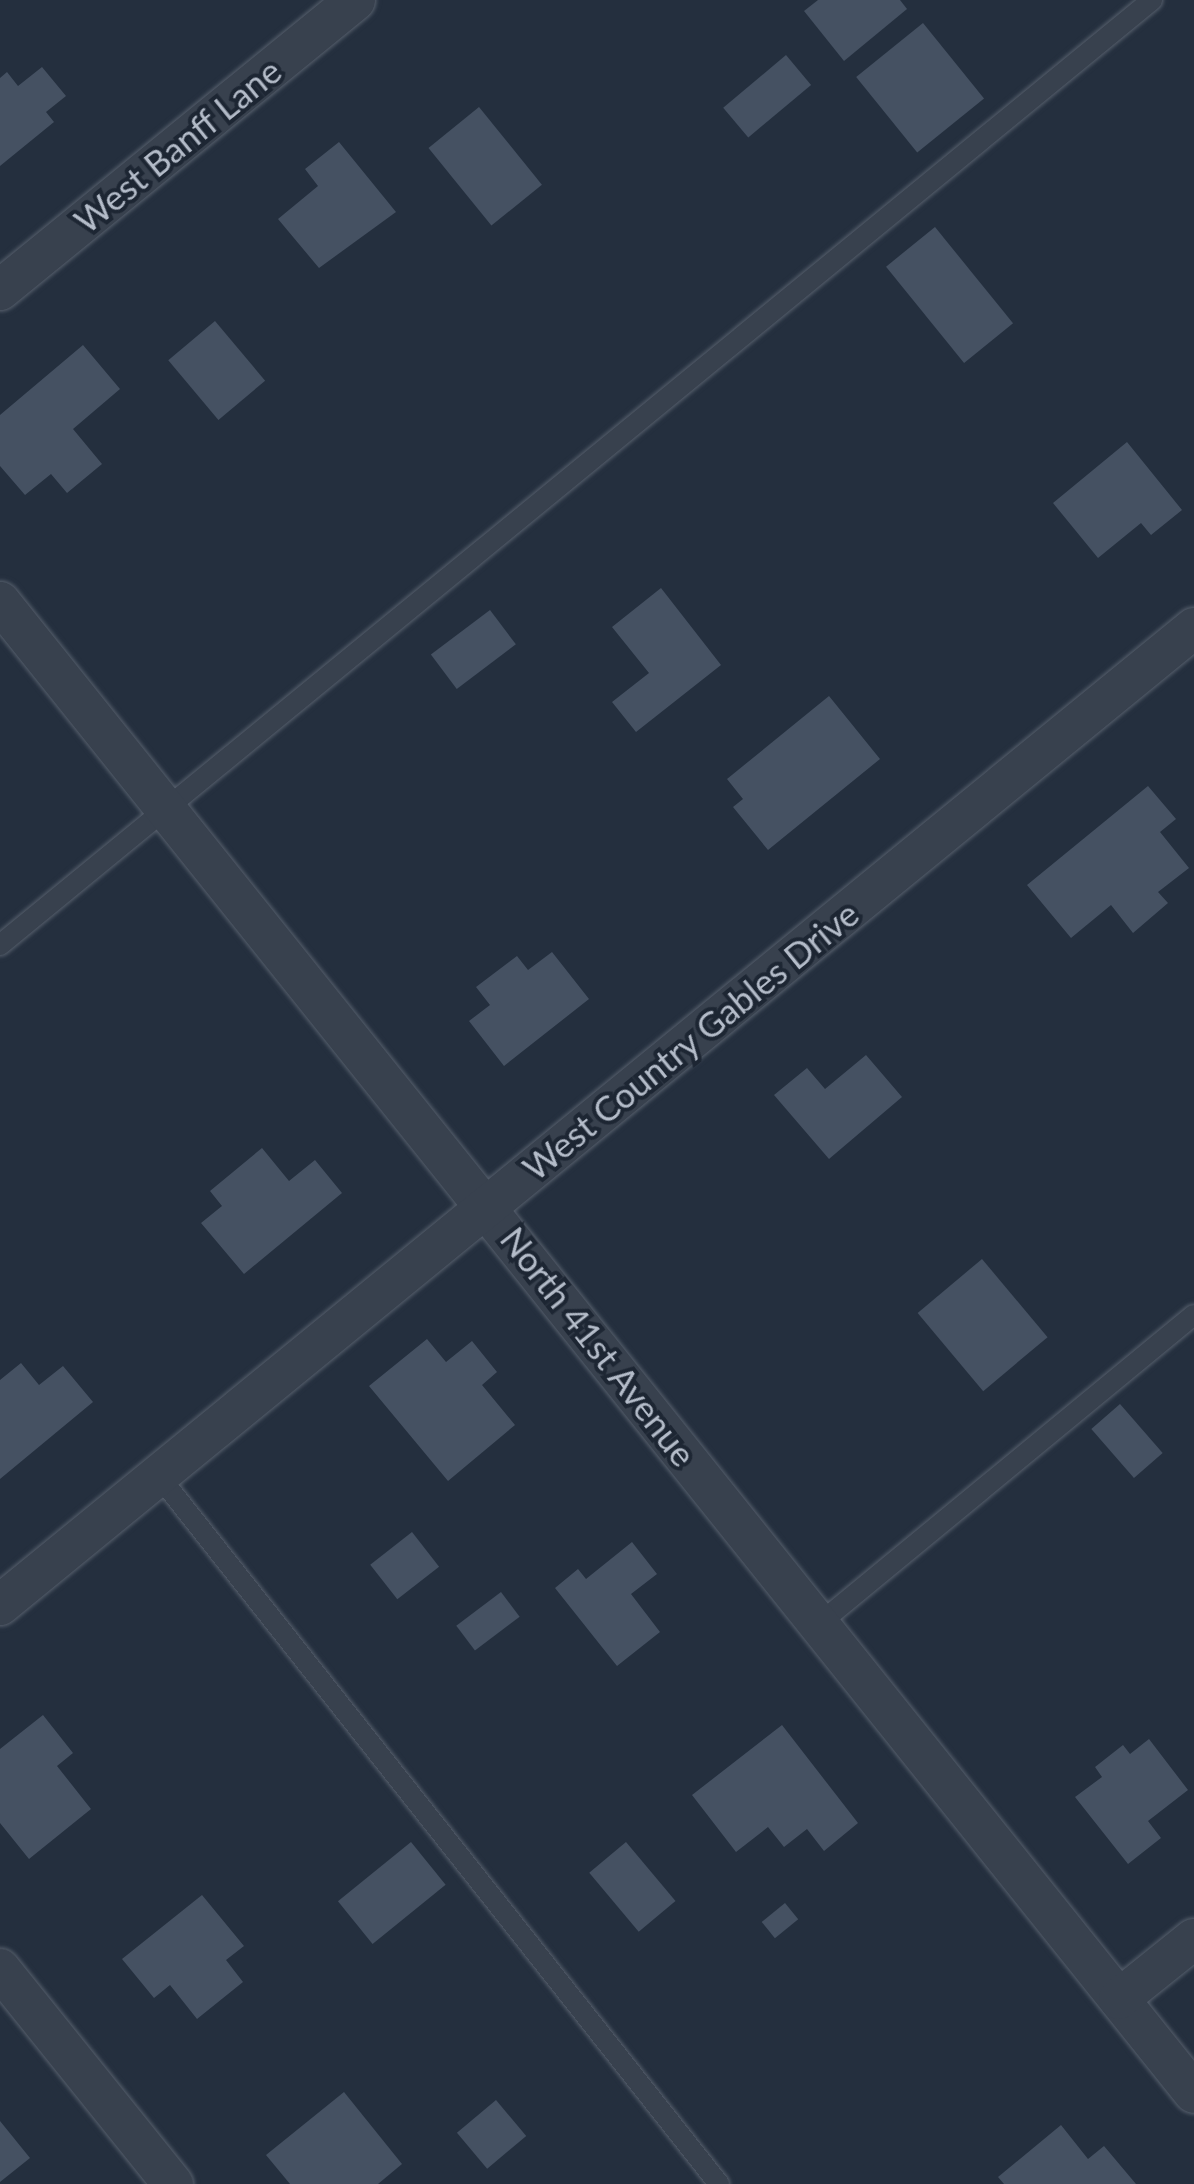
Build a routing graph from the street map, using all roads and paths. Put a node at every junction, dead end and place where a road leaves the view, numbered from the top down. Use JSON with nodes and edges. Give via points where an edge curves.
{"nodes":[{"id":1,"x":355,"y":0,"type":"edge"},
{"id":2,"x":1152,"y":0,"type":"edge"},
{"id":3,"x":0,"y":290,"type":"edge"},
{"id":4,"x":0,"y":602,"type":"edge"},
{"id":5,"x":1194,"y":628,"type":"edge"},
{"id":6,"x":167,"y":809,"type":"junction"},
{"id":7,"x":0,"y":945,"type":"edge"},
{"id":8,"x":488,"y":1206,"type":"junction"},
{"id":9,"x":1194,"y":1315,"type":"edge"},
{"id":10,"x":158,"y":1476,"type":"junction"},
{"id":11,"x":0,"y":1605,"type":"edge"},
{"id":12,"x":820,"y":1623,"type":"junction"},
{"id":13,"x":1194,"y":1939,"type":"edge"},
{"id":14,"x":0,"y":1969,"type":"edge"},
{"id":15,"x":1119,"y":1999,"type":"junction"},
{"id":16,"x":1194,"y":2093,"type":"edge"},
{"id":17,"x":172,"y":2184,"type":"edge"},
{"id":18,"x":719,"y":2184,"type":"edge"}],
"edges":[{"from":1,"to":3,"type":"street","name":"West Banff Lane"},
{"from":2,"to":6,"type":"lane"},
{"from":4,"to":6,"type":"street","name":"North 41st Avenue"},
{"from":5,"to":8,"type":"street","name":"West Country Gables Drive"},
{"from":6,"to":7,"type":"lane"},
{"from":6,"to":8,"type":"street","name":"North 41st Avenue"},
{"from":8,"to":10,"type":"street","name":"West Country Gables Drive"},
{"from":8,"to":12,"type":"street","name":"North 41st Avenue"},
{"from":9,"to":12,"type":"lane"},
{"from":10,"to":11,"type":"street","name":"West Country Gables Drive"},
{"from":10,"to":18,"type":"lane"},
{"from":12,"to":15,"type":"street","name":"North 41st Avenue"},
{"from":13,"to":15,"type":"street"},
{"from":14,"to":17,"type":"street"},
{"from":15,"to":16,"type":"street","name":"North 41st Avenue"}]}
